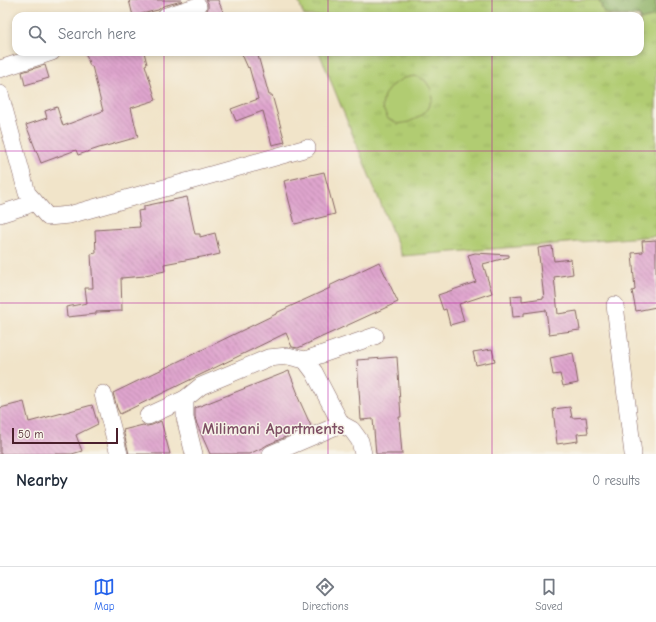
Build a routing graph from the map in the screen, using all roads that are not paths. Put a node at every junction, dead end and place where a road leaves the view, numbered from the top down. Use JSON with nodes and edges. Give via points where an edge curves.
{"nodes":[{"id":1,"x":198,"y":6,"type":"dead end"},
{"id":2,"x":179,"y":12,"type":"edge"},
{"id":3,"x":40,"y":56,"type":"edge"},
{"id":4,"x":0,"y":70,"type":"edge"},
{"id":5,"x":0,"y":94,"type":"edge"},
{"id":6,"x":307,"y":148,"type":"dead end"},
{"id":7,"x":34,"y":201,"type":"junction"},
{"id":8,"x":0,"y":214,"type":"edge"},
{"id":9,"x":615,"y":305,"type":"dead end"},
{"id":10,"x":375,"y":336,"type":"dead end"},
{"id":11,"x":305,"y":360,"type":"junction"},
{"id":12,"x":103,"y":394,"type":"dead end"},
{"id":13,"x":185,"y":399,"type":"junction"},
{"id":14,"x":148,"y":416,"type":"dead end"},
{"id":15,"x":341,"y":424,"type":"junction"},
{"id":16,"x":119,"y":454,"type":"edge"},
{"id":17,"x":194,"y":454,"type":"edge"},
{"id":18,"x":271,"y":454,"type":"edge"},
{"id":19,"x":363,"y":454,"type":"edge"},
{"id":20,"x":634,"y":454,"type":"edge"}],
"edges":[{"from":1,"to":2,"type":"street"},
{"from":3,"to":4,"type":"street"},
{"from":5,"to":7,"type":"street","via":[[27,193]]},
{"from":6,"to":7,"type":"street","via":[[69,215],[48,216]]},
{"from":7,"to":8,"type":"street"},
{"from":9,"to":20,"type":"street"},
{"from":10,"to":11,"type":"street"},
{"from":11,"to":13,"type":"street","via":[[288,356],[268,358],[201,386]]},
{"from":11,"to":15,"type":"street"},
{"from":12,"to":16,"type":"street"},
{"from":13,"to":14,"type":"street"},
{"from":13,"to":17,"type":"street","via":[[185,418]]},
{"from":15,"to":18,"type":"street"},
{"from":15,"to":19,"type":"street","via":[[352,430],[360,441]]}]}
